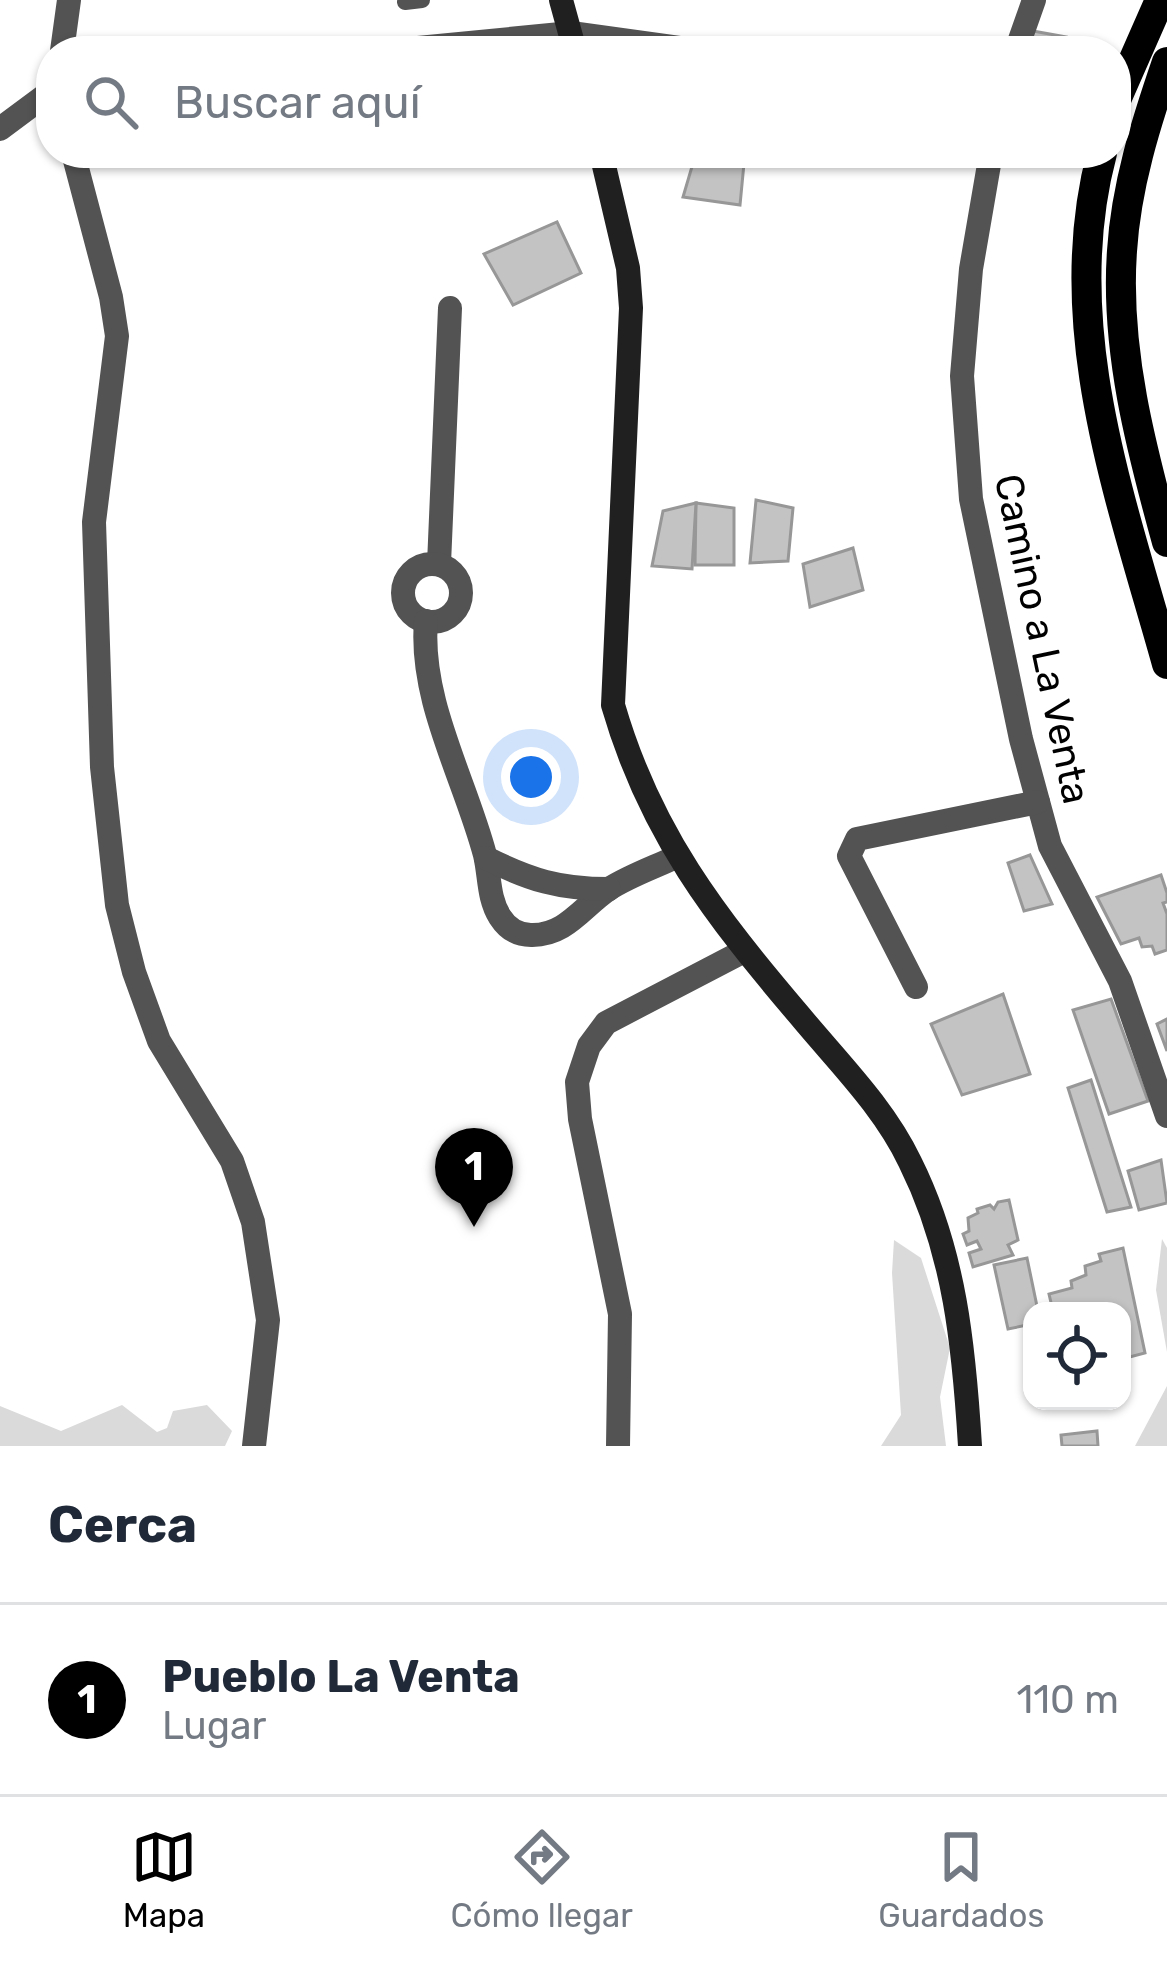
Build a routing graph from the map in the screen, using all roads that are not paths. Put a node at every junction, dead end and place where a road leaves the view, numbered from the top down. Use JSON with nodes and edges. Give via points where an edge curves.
{"nodes":[{"id":1,"x":69,"y":0,"type":"edge"},
{"id":2,"x":561,"y":0,"type":"edge"},
{"id":3,"x":1034,"y":0,"type":"edge"},
{"id":4,"x":1160,"y":0,"type":"edge"},
{"id":5,"x":64,"y":36,"type":"edge"},
{"id":6,"x":571,"y":36,"type":"edge"},
{"id":7,"x":1021,"y":36,"type":"edge"},
{"id":8,"x":1167,"y":62,"type":"edge"},
{"id":9,"x":1131,"y":66,"type":"edge"},
{"id":10,"x":36,"y":102,"type":"edge"},
{"id":11,"x":0,"y":129,"type":"edge"},
{"id":12,"x":77,"y":168,"type":"edge"},
{"id":13,"x":605,"y":168,"type":"edge"},
{"id":14,"x":988,"y":168,"type":"edge"},
{"id":15,"x":1099,"y":168,"type":"edge"},
{"id":16,"x":450,"y":308,"type":"dead end"},
{"id":17,"x":1167,"y":542,"type":"edge"},
{"id":18,"x":439,"y":564,"type":"junction"},
{"id":19,"x":426,"y":621,"type":"junction"},
{"id":20,"x":1167,"y":664,"type":"edge"},
{"id":21,"x":1038,"y":802,"type":"junction"},
{"id":22,"x":676,"y":857,"type":"junction"},
{"id":23,"x":486,"y":858,"type":"junction"},
{"id":24,"x":609,"y":889,"type":"junction"},
{"id":25,"x":744,"y":951,"type":"junction"},
{"id":26,"x":916,"y":987,"type":"dead end"},
{"id":27,"x":1167,"y":1116,"type":"edge"},
{"id":28,"x":254,"y":1446,"type":"edge"},
{"id":29,"x":618,"y":1446,"type":"edge"},
{"id":30,"x":970,"y":1446,"type":"edge"}],
"edges":[{"from":1,"to":5,"type":"street"},
{"from":2,"to":6,"type":"street"},
{"from":3,"to":7,"type":"street"},
{"from":4,"to":9,"type":"main road"},
{"from":8,"to":17,"type":"main road","via":[[1131,189],[1121,302],[1142,452]]},
{"from":10,"to":11,"type":"street"},
{"from":12,"to":28,"type":"street","via":[[117,336],[94,522],[102,767],[117,905],[159,1041],[232,1161],[253,1222],[268,1320]]},
{"from":13,"to":22,"type":"street","via":[[631,308],[613,705]]},
{"from":14,"to":21,"type":"street","name":"Camino a La Venta","via":[[962,376],[971,500]]},
{"from":15,"to":20,"type":"main road","via":[[1086,287],[1093,374]]},
{"from":16,"to":18,"type":"street"},
{"from":18,"to":19,"type":"street","via":[[411,573],[404,587],[405,602]]},
{"from":18,"to":19,"type":"street","via":[[460,584],[461,599],[454,613]]},
{"from":19,"to":23,"type":"street","via":[[427,672]]},
{"from":21,"to":26,"type":"street","via":[[857,839],[849,856]]},
{"from":21,"to":27,"type":"street","name":"Camino a La Venta","via":[[1058,865],[1120,981]]},
{"from":22,"to":24,"type":"street"},
{"from":22,"to":25,"type":"street"},
{"from":23,"to":24,"type":"street","via":[[564,889]]},
{"from":23,"to":24,"type":"street","via":[[492,901],[514,932],[546,932],[576,920]]},
{"from":25,"to":29,"type":"street","via":[[606,1023],[577,1082],[620,1314]]},
{"from":25,"to":30,"type":"street","via":[[868,1098],[910,1162],[954,1282]]}]}
